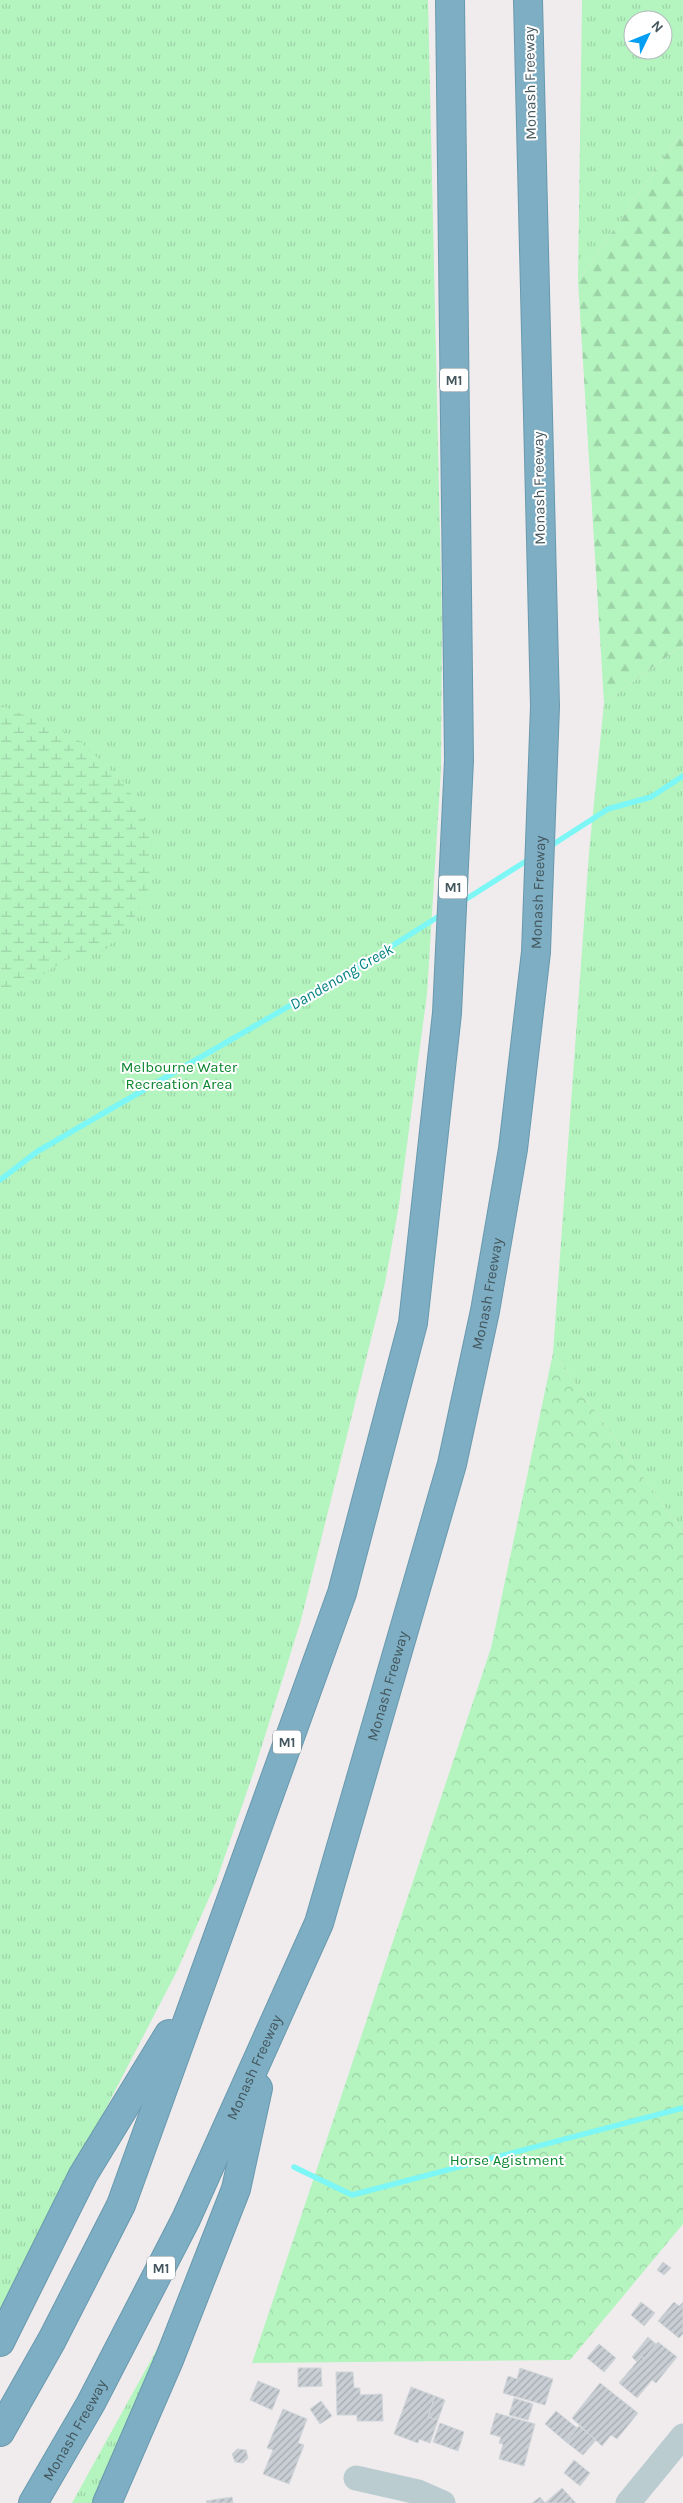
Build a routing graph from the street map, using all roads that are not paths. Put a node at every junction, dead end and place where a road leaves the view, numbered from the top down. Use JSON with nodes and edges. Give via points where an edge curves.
{"nodes":[{"id":1,"x":450,"y":0,"type":"edge"},
{"id":2,"x":528,"y":0,"type":"edge"},
{"id":3,"x":198,"y":1986,"type":"junction"},
{"id":4,"x":272,"y":2025,"type":"junction"},
{"id":5,"x":0,"y":2342,"type":"edge"},
{"id":6,"x":0,"y":2432,"type":"edge"},
{"id":7,"x":683,"y":2436,"type":"edge"},
{"id":8,"x":356,"y":2478,"type":"dead end"},
{"id":9,"x":33,"y":2503,"type":"edge"},
{"id":10,"x":107,"y":2503,"type":"edge"},
{"id":11,"x":443,"y":2503,"type":"edge"},
{"id":12,"x":628,"y":2503,"type":"edge"}],
"edges":[{"from":1,"to":3,"type":"highway","number":"M1","via":[[459,760],[447,1013],[413,1323],[342,1593]]},
{"from":2,"to":4,"type":"highway","name":"Monash Freeway","number":"M1","via":[[544,706],[536,952],[513,1149],[485,1311],[452,1464],[319,1923]]},
{"from":3,"to":5,"type":"highway","via":[[82,2175]]},
{"from":3,"to":6,"type":"highway","number":"M1","via":[[120,2205],[52,2340]]},
{"from":4,"to":9,"type":"highway","name":"Monash Freeway","number":"M1","via":[[186,2219],[95,2395]]},
{"from":4,"to":10,"type":"highway","via":[[236,2189],[173,2352]]},
{"from":7,"to":12,"type":"street"},
{"from":8,"to":11,"type":"street","via":[[418,2492]]}]}
